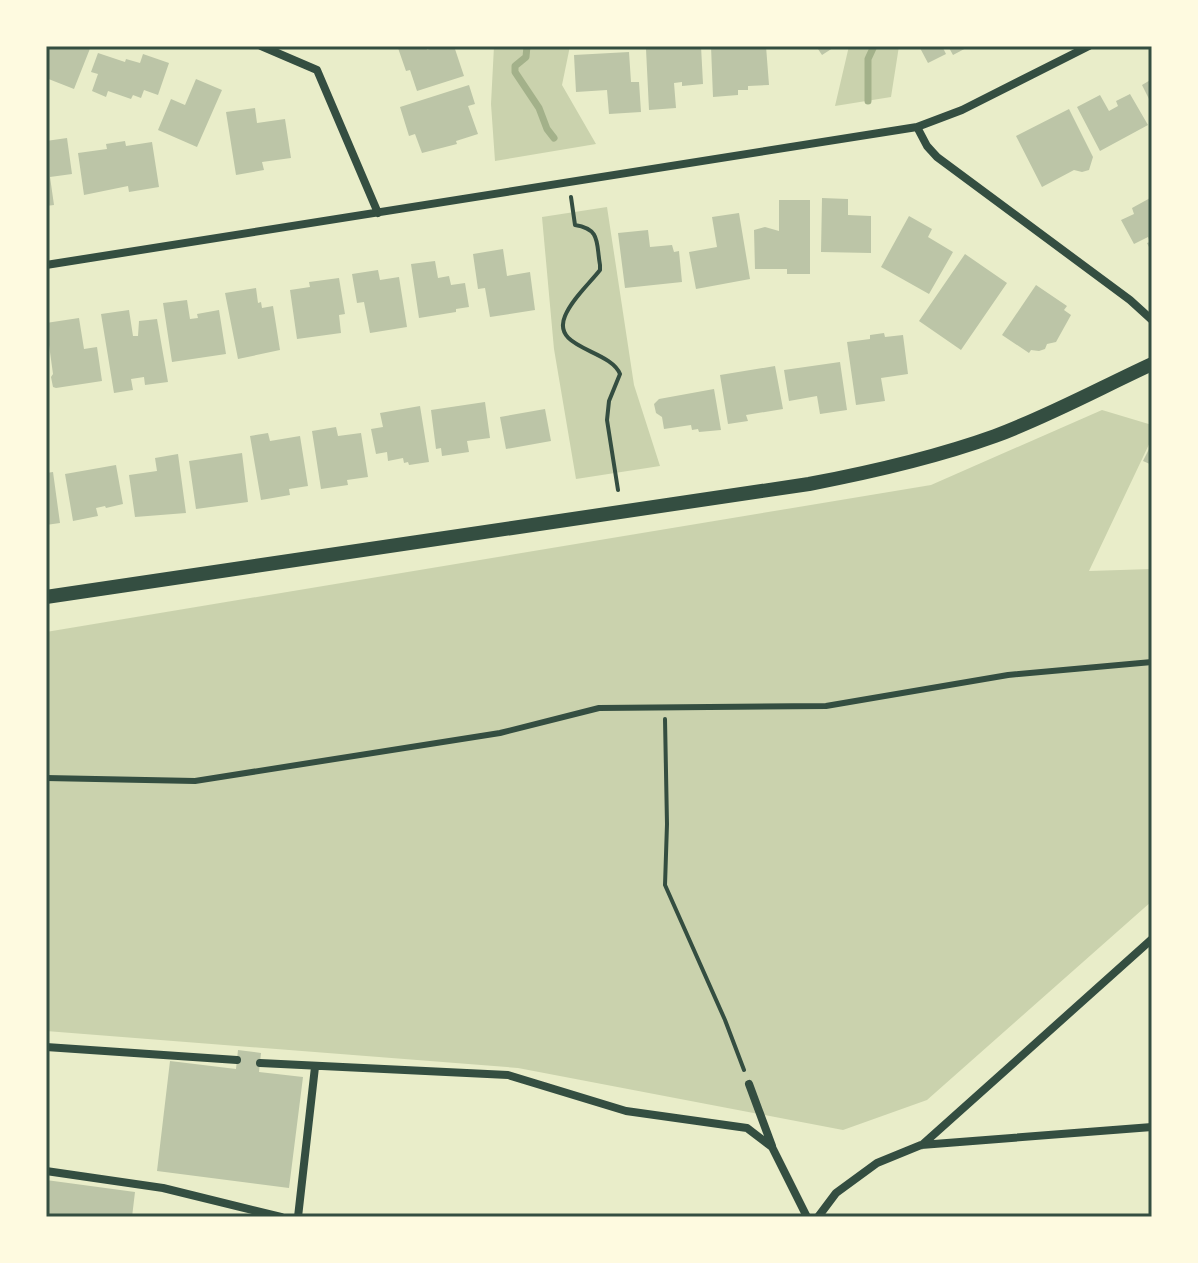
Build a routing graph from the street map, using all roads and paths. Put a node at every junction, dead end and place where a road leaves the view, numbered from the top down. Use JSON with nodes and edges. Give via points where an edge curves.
{"nodes":[{"id":1,"x":261,"y":46,"type":"edge"},
{"id":2,"x":1089,"y":46,"type":"edge"},
{"id":3,"x":917,"y":127,"type":"junction"},
{"id":4,"x":378,"y":213,"type":"junction"},
{"id":5,"x":574,"y":215,"type":"dead end"},
{"id":6,"x":46,"y":265,"type":"edge"},
{"id":7,"x":1152,"y":320,"type":"edge"},
{"id":8,"x":1152,"y":364,"type":"edge"},
{"id":9,"x":618,"y":490,"type":"dead end"},
{"id":10,"x":46,"y":597,"type":"edge"},
{"id":11,"x":1152,"y":662,"type":"edge"},
{"id":12,"x":664,"y":707,"type":"junction"},
{"id":13,"x":46,"y":778,"type":"edge"},
{"id":14,"x":1152,"y":939,"type":"edge"},
{"id":15,"x":46,"y":1047,"type":"edge"},
{"id":16,"x":237,"y":1060,"type":"dead end"},
{"id":17,"x":260,"y":1063,"type":"dead end"},
{"id":18,"x":315,"y":1067,"type":"junction"},
{"id":19,"x":749,"y":1084,"type":"joint"},
{"id":20,"x":1152,"y":1127,"type":"edge"},
{"id":21,"x":921,"y":1145,"type":"junction"},
{"id":22,"x":772,"y":1147,"type":"junction"},
{"id":23,"x":46,"y":1171,"type":"edge"},
{"id":24,"x":281,"y":1217,"type":"edge"},
{"id":25,"x":298,"y":1217,"type":"edge"},
{"id":26,"x":807,"y":1217,"type":"edge"},
{"id":27,"x":818,"y":1217,"type":"edge"}],
"edges":[{"from":1,"to":4,"type":"street","via":[[317,70]]},
{"from":2,"to":3,"type":"street"},
{"from":3,"to":4,"type":"street"},
{"from":3,"to":7,"type":"street","via":[[937,157]]},
{"from":4,"to":6,"type":"street"},
{"from":5,"to":9,"type":"path","via":[[575,225],[593,231],[600,270],[566,314],[564,328],[571,342],[613,363],[620,374],[607,420]]},
{"from":8,"to":10,"type":"street","via":[[997,435],[872,472]]},
{"from":11,"to":12,"type":"lane","via":[[1008,675],[826,706]]},
{"from":12,"to":13,"type":"lane","via":[[599,708],[500,733],[195,781]]},
{"from":12,"to":19,"type":"path","via":[[665,885]]},
{"from":14,"to":21,"type":"street"},
{"from":15,"to":16,"type":"street"},
{"from":17,"to":18,"type":"street"},
{"from":18,"to":22,"type":"street","via":[[508,1075],[626,1111],[747,1128]]},
{"from":18,"to":25,"type":"street"},
{"from":19,"to":22,"type":"street"},
{"from":20,"to":21,"type":"street"},
{"from":21,"to":27,"type":"street","via":[[877,1163],[836,1193]]},
{"from":22,"to":26,"type":"street"},
{"from":23,"to":24,"type":"street","via":[[163,1188]]}]}
